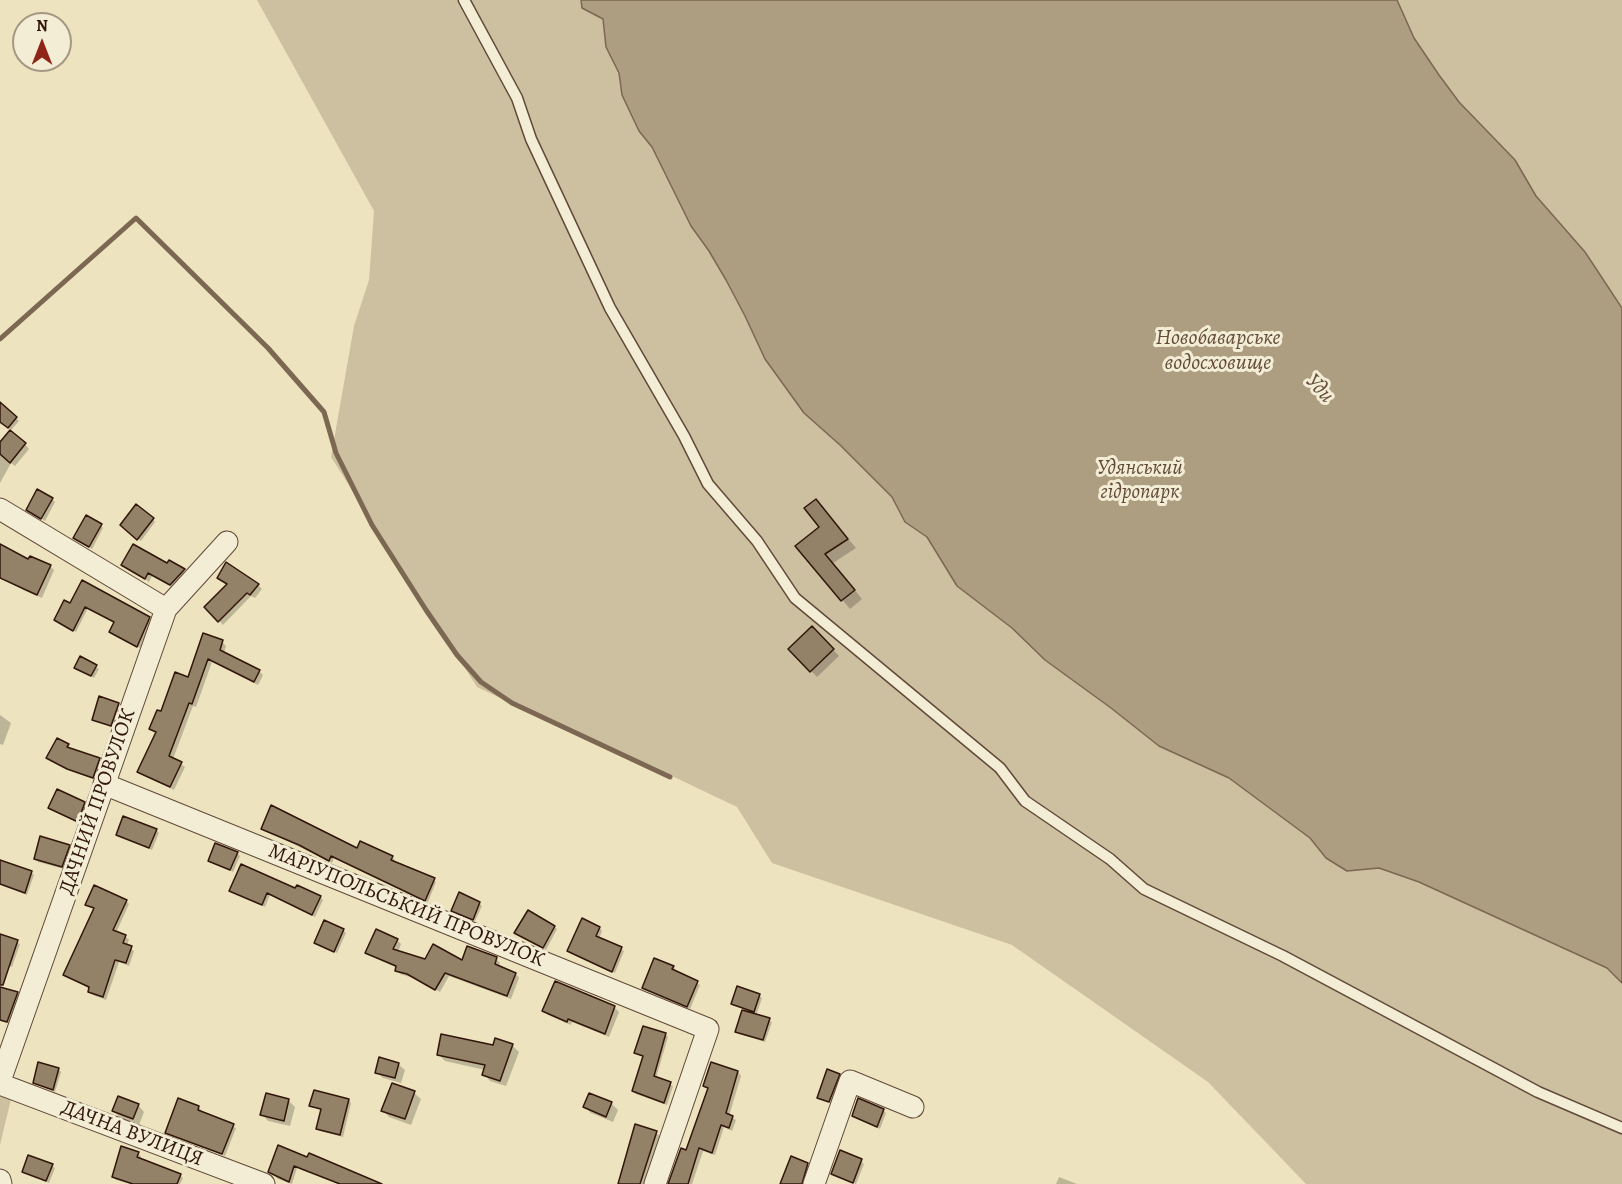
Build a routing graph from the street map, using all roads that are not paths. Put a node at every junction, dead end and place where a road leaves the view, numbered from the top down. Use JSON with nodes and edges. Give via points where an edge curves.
{"nodes":[{"id":1,"x":464,"y":0,"type":"edge"},
{"id":2,"x":0,"y":509,"type":"edge"},
{"id":3,"x":227,"y":542,"type":"dead end"},
{"id":4,"x":166,"y":609,"type":"junction"},
{"id":5,"x":104,"y":784,"type":"junction"},
{"id":6,"x":0,"y":1082,"type":"edge"},
{"id":7,"x":913,"y":1107,"type":"dead end"},
{"id":8,"x":1622,"y":1128,"type":"edge"},
{"id":9,"x":264,"y":1184,"type":"edge"},
{"id":10,"x":655,"y":1184,"type":"edge"},
{"id":11,"x":814,"y":1184,"type":"edge"}],
"edges":[{"from":1,"to":8,"type":"lane","via":[[517,98],[531,139],[610,308],[708,484],[757,541],[795,598],[1000,768],[1025,801],[1110,859],[1144,889],[1283,956],[1538,1092]]},
{"from":2,"to":4,"type":"street"},
{"from":3,"to":4,"type":"street","name":"ДАЧНИЙ ПРОВУЛОК"},
{"from":4,"to":5,"type":"street","name":"ДАЧНИЙ ПРОВУЛОК"},
{"from":5,"to":6,"type":"street","name":"ДАЧНИЙ ПРОВУЛОК"},
{"from":5,"to":10,"type":"street","name":"МАРІУПОЛЬСЬКИЙ ПРОВУЛОК","via":[[708,1029]]},
{"from":6,"to":9,"type":"street","name":"ДАЧНА ВУЛИЦЯ"},
{"from":7,"to":11,"type":"street","via":[[850,1081]]}]}
